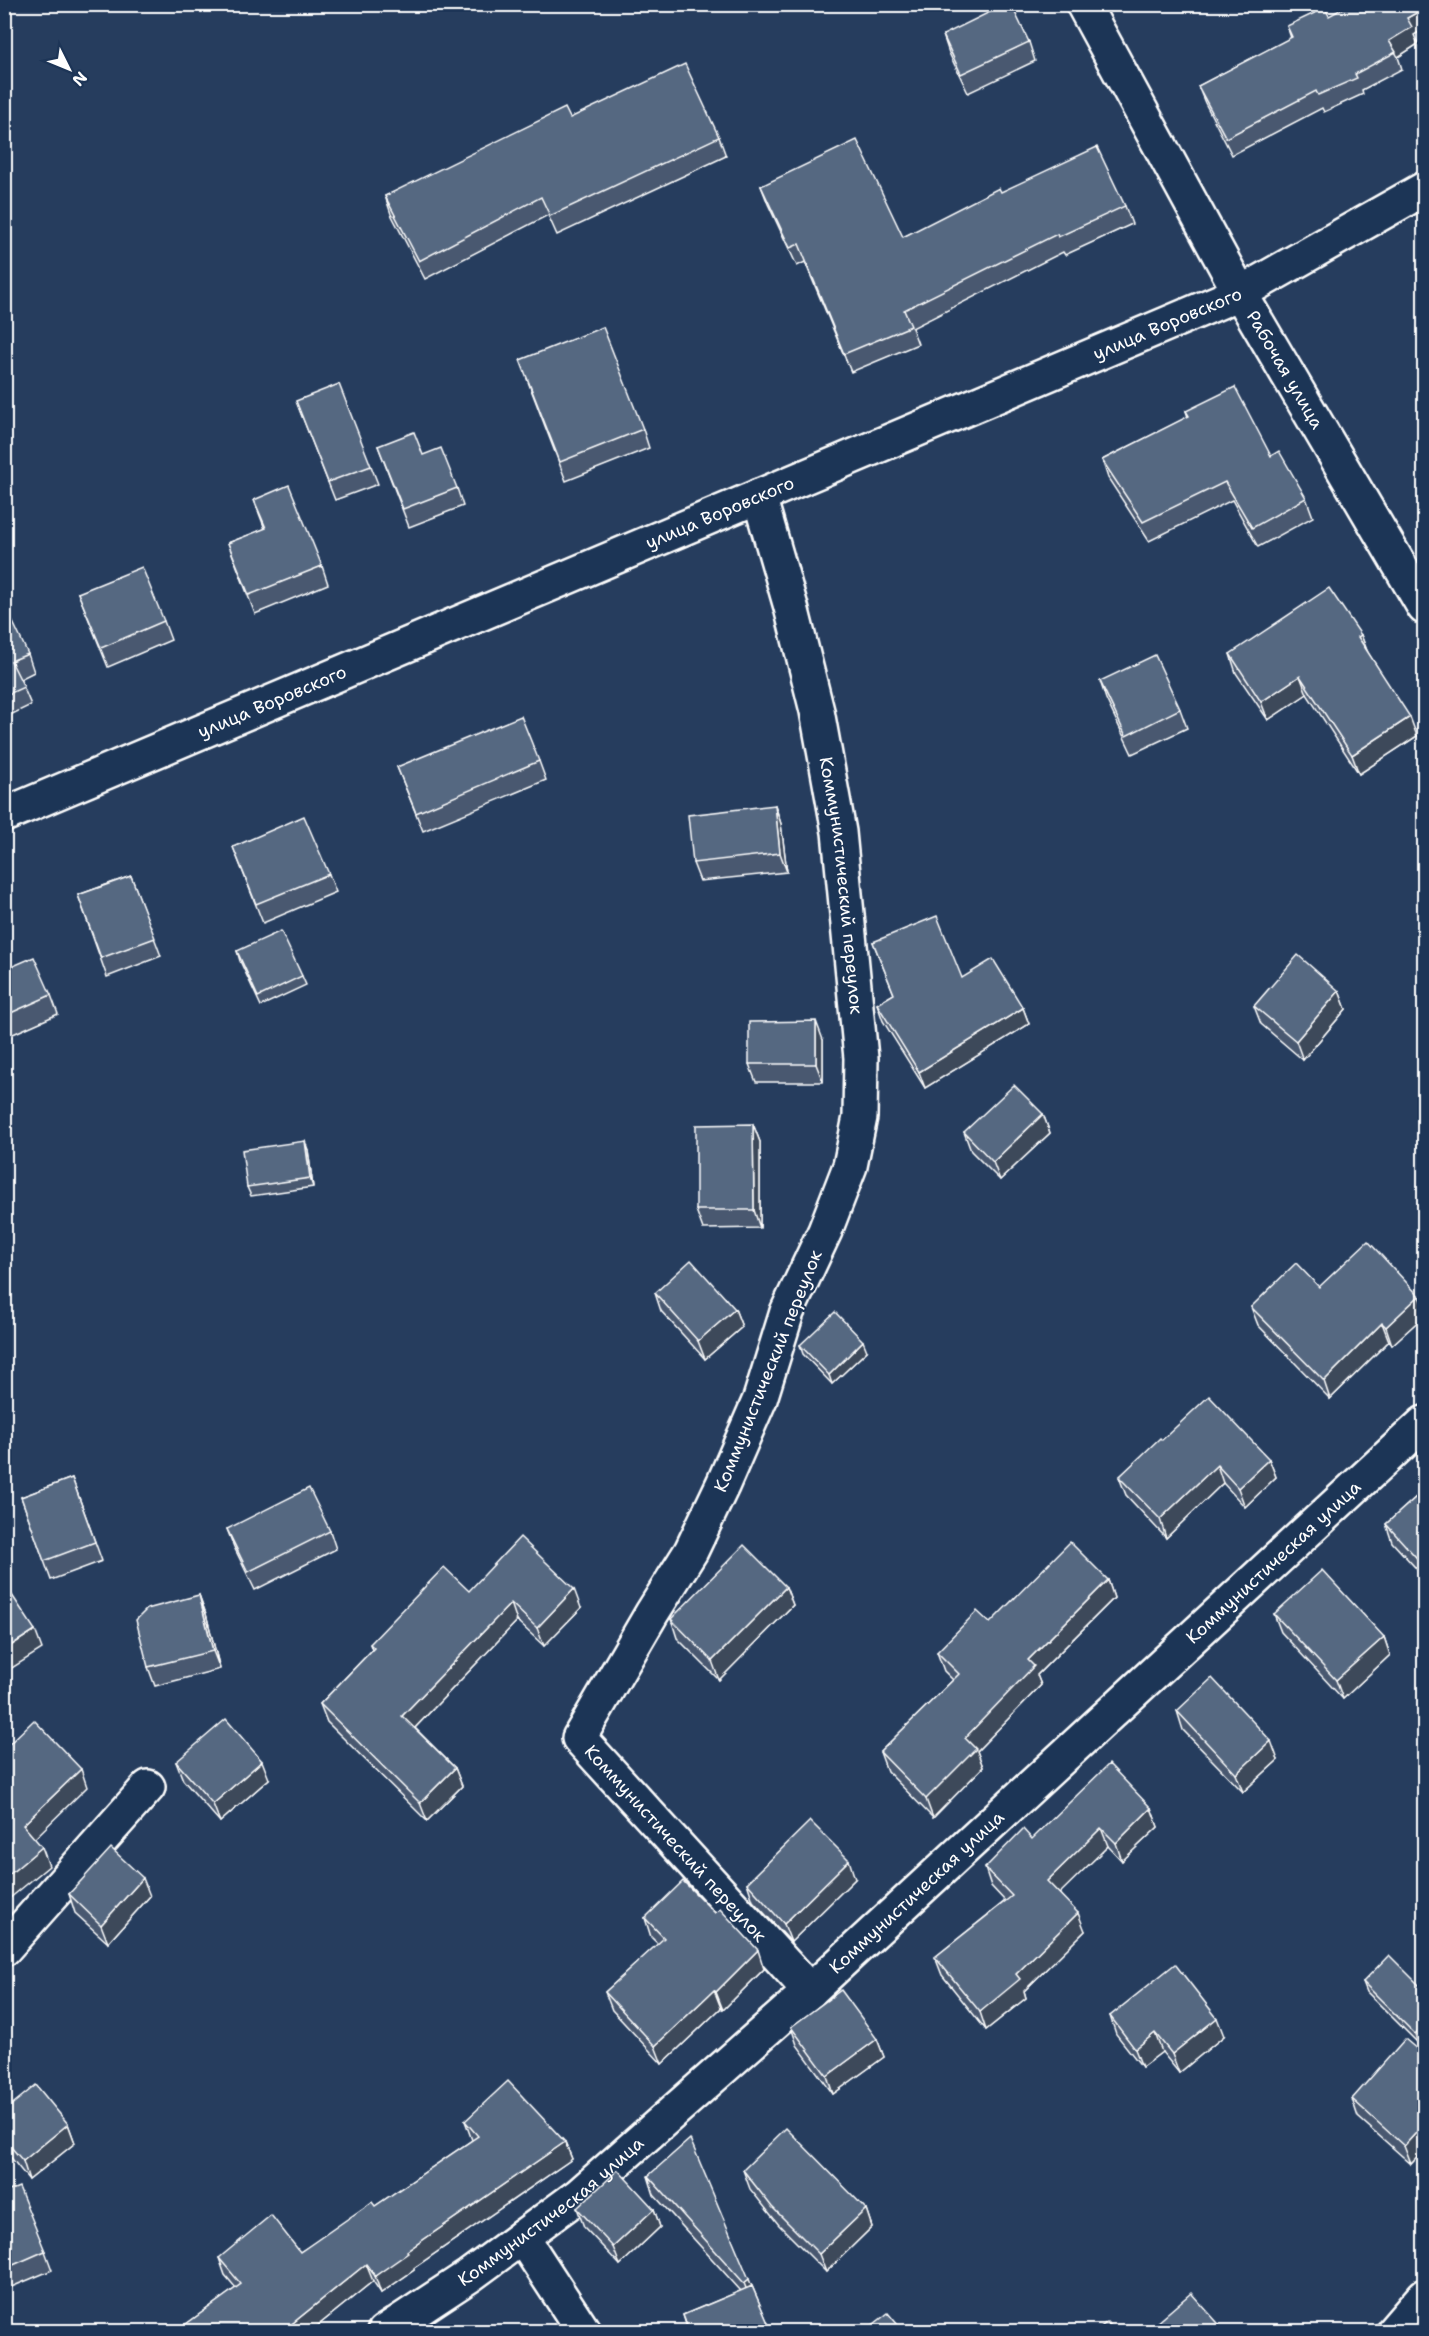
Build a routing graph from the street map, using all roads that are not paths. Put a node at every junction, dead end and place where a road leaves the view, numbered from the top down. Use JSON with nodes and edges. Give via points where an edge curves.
{"nodes":[{"id":1,"x":1083,"y":4,"type":"edge"},
{"id":2,"x":1425,"y":189,"type":"edge"},
{"id":3,"x":1240,"y":293,"type":"junction"},
{"id":4,"x":759,"y":496,"type":"junction"},
{"id":5,"x":1425,"y":607,"type":"edge"},
{"id":6,"x":4,"y":815,"type":"edge"},
{"id":7,"x":1425,"y":1424,"type":"edge"},
{"id":8,"x":148,"y":1787,"type":"dead end"},
{"id":9,"x":4,"y":1949,"type":"edge"},
{"id":10,"x":810,"y":1991,"type":"junction"},
{"id":11,"x":522,"y":2237,"type":"junction"},
{"id":12,"x":1425,"y":2296,"type":"edge"},
{"id":13,"x":384,"y":2331,"type":"edge"},
{"id":14,"x":584,"y":2331,"type":"edge"},
{"id":15,"x":1393,"y":2331,"type":"edge"}],
"edges":[{"from":1,"to":3,"type":"street","name":"Рабочая улица"},
{"from":2,"to":3,"type":"street","name":"улица Воровского"},
{"from":3,"to":4,"type":"street","name":"улица Воровского"},
{"from":3,"to":5,"type":"street","name":"Рабочая улица"},
{"from":4,"to":6,"type":"street","name":"улица Воровского"},
{"from":4,"to":10,"type":"street","name":"Коммунистический переулок","via":[[817,711],[839,832],[861,1058],[860,1117],[850,1166],[787,1312],[760,1399],[723,1484],[691,1551],[579,1738]]},
{"from":7,"to":10,"type":"street","name":"Коммунистическая улица"},
{"from":8,"to":9,"type":"street"},
{"from":10,"to":11,"type":"street","name":"Коммунистическая улица","via":[[579,2195]]},
{"from":11,"to":13,"type":"street","name":"Коммунистическая улица"},
{"from":11,"to":14,"type":"street"},
{"from":12,"to":15,"type":"street"}]}
